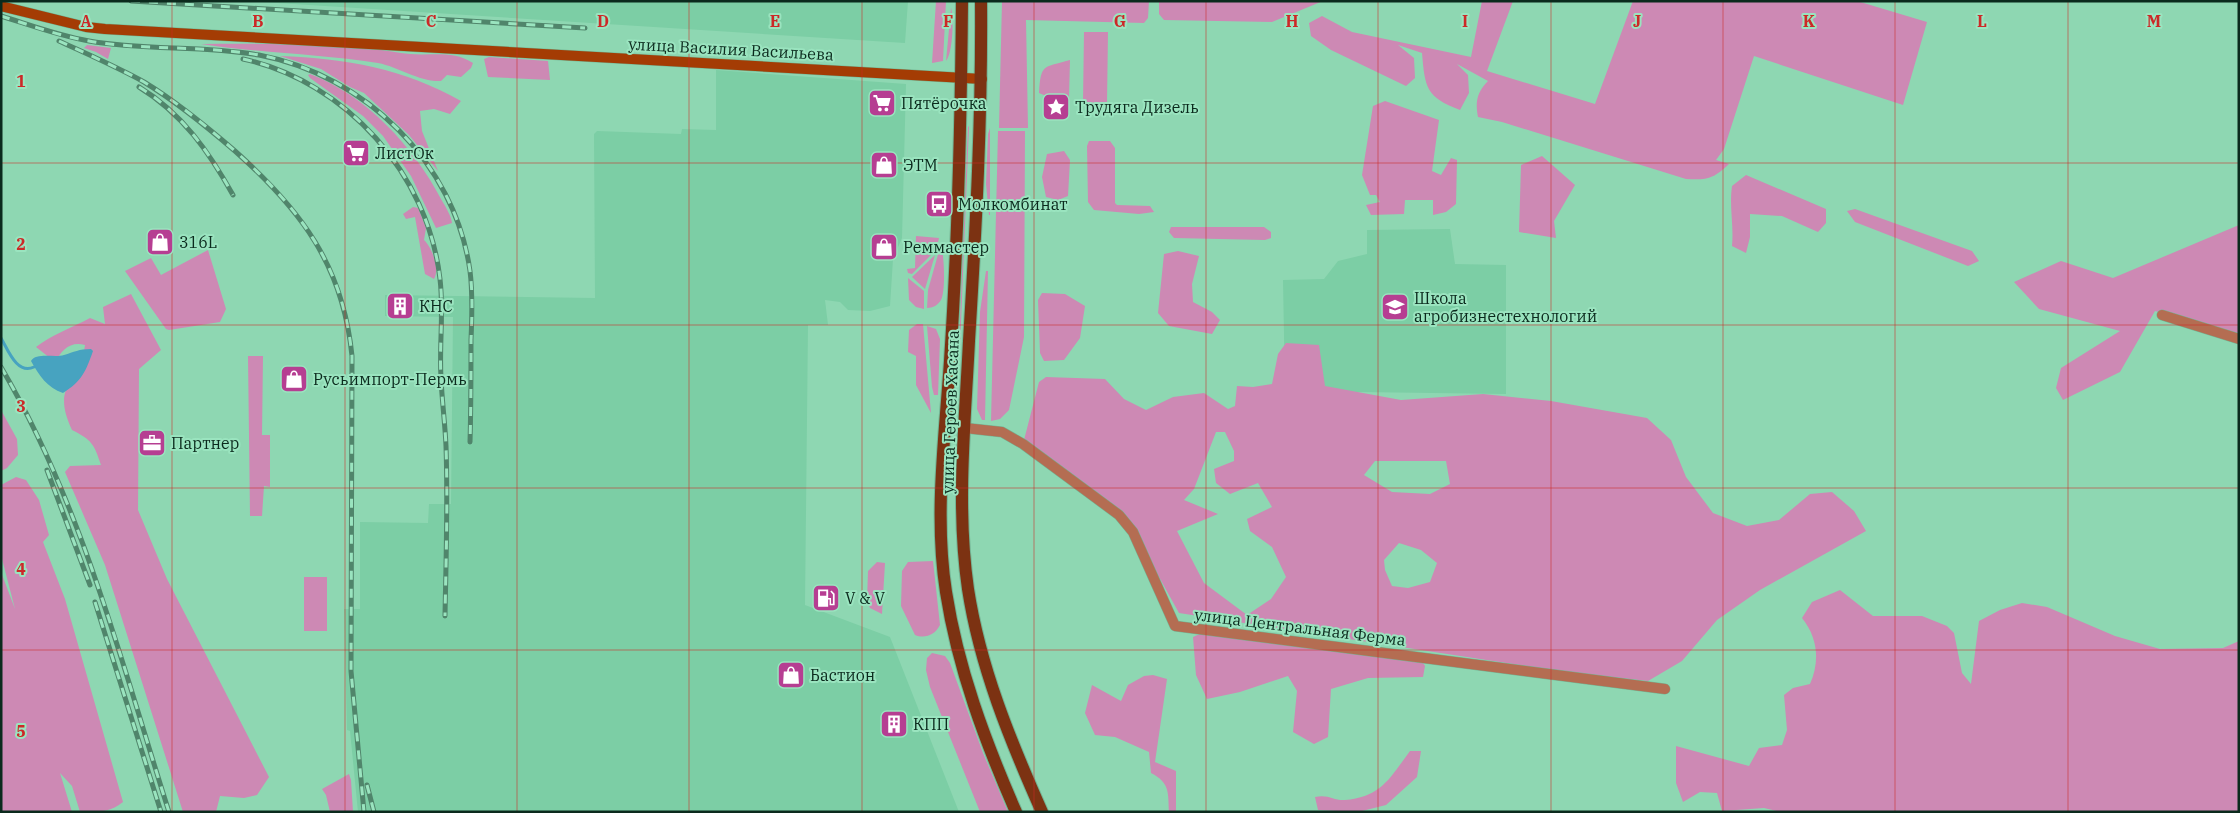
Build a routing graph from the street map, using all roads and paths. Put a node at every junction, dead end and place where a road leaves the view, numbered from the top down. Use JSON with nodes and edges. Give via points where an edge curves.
{"nodes":[{"id":1,"x":962,"y":1,"type":"edge"},
{"id":2,"x":981,"y":1,"type":"edge"},
{"id":3,"x":1,"y":6,"type":"edge"},
{"id":4,"x":962,"y":78,"type":"junction"},
{"id":5,"x":982,"y":79,"type":"junction"},
{"id":6,"x":2162,"y":315,"type":"dead end"},
{"id":7,"x":2239,"y":339,"type":"edge"},
{"id":8,"x":964,"y":428,"type":"junction"},
{"id":9,"x":1664,"y":689,"type":"dead end"},
{"id":10,"x":1016,"y":812,"type":"edge"},
{"id":11,"x":1042,"y":812,"type":"edge"}],
"edges":[{"from":1,"to":4,"type":"main road","name":"улица Героев Хасана"},
{"from":2,"to":5,"type":"main road","name":"улица Героев Хасана"},
{"from":3,"to":4,"type":"main road","name":"улица Василия Васильева","via":[[105,29]]},
{"from":4,"to":5,"type":"main road","name":"улица Василия Васильева"},
{"from":4,"to":10,"type":"main road","name":"улица Героев Хасана","via":[[950,360],[943,438],[942,532],[946,590],[970,697]]},
{"from":5,"to":8,"type":"main road","name":"улица Героев Хасана"},
{"from":6,"to":7,"type":"street"},
{"from":8,"to":9,"type":"street","name":"улица Центральная Ферма","via":[[1002,432],[1119,515],[1137,540],[1174,626]]},
{"from":8,"to":11,"type":"main road","name":"улица Героев Хасана","via":[[963,548],[977,635],[1007,730]]}]}
